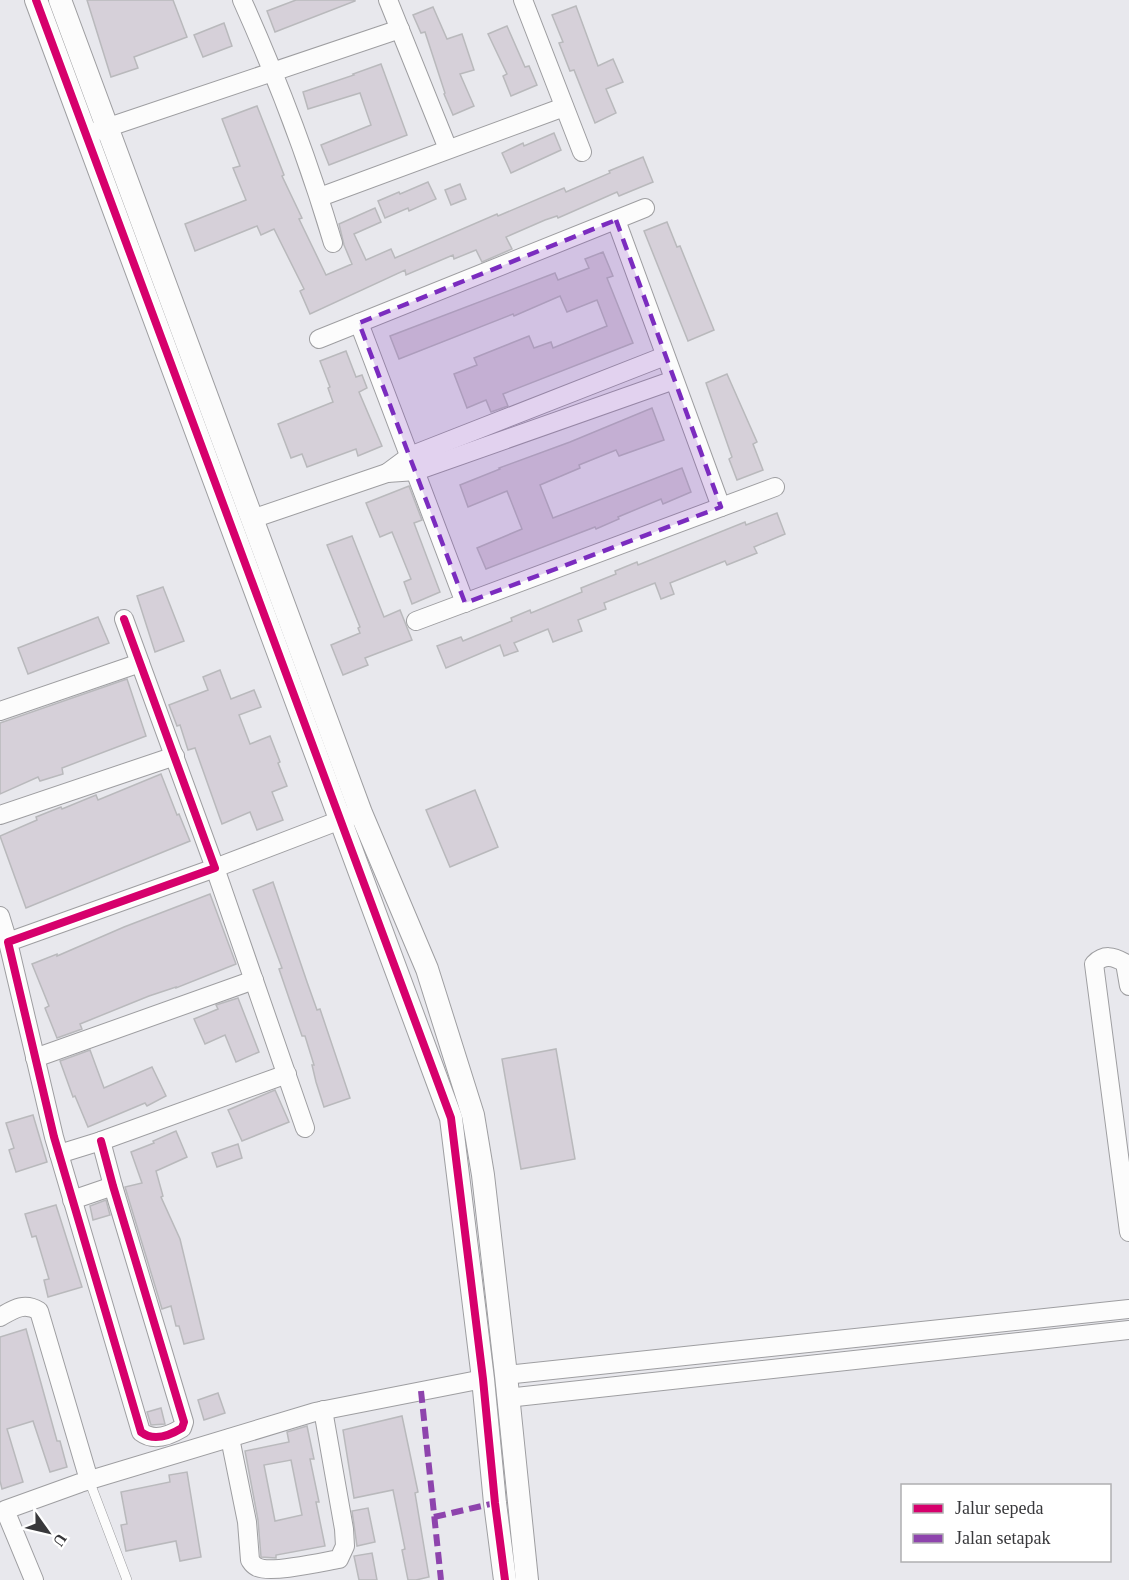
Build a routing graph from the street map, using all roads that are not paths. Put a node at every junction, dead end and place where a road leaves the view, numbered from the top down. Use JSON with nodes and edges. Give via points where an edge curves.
{"nodes":[{"id":1,"x":36,"y":0,"type":"edge"},
{"id":2,"x":60,"y":0,"type":"edge"},
{"id":3,"x":242,"y":0,"type":"edge"},
{"id":4,"x":388,"y":0,"type":"edge"},
{"id":5,"x":523,"y":0,"type":"edge"},
{"id":6,"x":399,"y":29,"type":"junction"},
{"id":7,"x":272,"y":73,"type":"junction"},
{"id":8,"x":564,"y":107,"type":"junction"},
{"id":9,"x":96,"y":132,"type":"junction"},
{"id":10,"x":448,"y":149,"type":"junction"},
{"id":11,"x":582,"y":152,"type":"dead end"},
{"id":12,"x":320,"y":197,"type":"junction"},
{"id":13,"x":645,"y":208,"type":"dead end"},
{"id":14,"x":616,"y":220,"type":"junction"},
{"id":15,"x":333,"y":243,"type":"dead end"},
{"id":16,"x":359,"y":323,"type":"junction"},
{"id":17,"x":319,"y":339,"type":"dead end"},
{"id":18,"x":665,"y":356,"type":"junction"},
{"id":19,"x":610,"y":379,"type":"junction"},
{"id":20,"x":674,"y":380,"type":"junction"},
{"id":21,"x":616,"y":402,"type":"junction"},
{"id":22,"x":508,"y":416,"type":"junction"},
{"id":23,"x":514,"y":436,"type":"junction"},
{"id":24,"x":413,"y":463,"type":"junction"},
{"id":25,"x":775,"y":487,"type":"dead end"},
{"id":26,"x":721,"y":507,"type":"junction"},
{"id":27,"x":252,"y":519,"type":"junction"},
{"id":28,"x":465,"y":603,"type":"junction"},
{"id":29,"x":124,"y":619,"type":"dead end"},
{"id":30,"x":416,"y":621,"type":"dead end"},
{"id":31,"x":140,"y":663,"type":"junction"},
{"id":32,"x":0,"y":711,"type":"edge"},
{"id":33,"x":175,"y":756,"type":"junction"},
{"id":34,"x":0,"y":815,"type":"edge"},
{"id":35,"x":351,"y":816,"type":"junction"},
{"id":36,"x":215,"y":868,"type":"junction"},
{"id":37,"x":0,"y":916,"type":"edge"},
{"id":38,"x":8,"y":942,"type":"junction"},
{"id":39,"x":1127,"y":963,"type":"edge"},
{"id":40,"x":254,"y":980,"type":"junction"},
{"id":41,"x":1129,"y":986,"type":"edge"},
{"id":42,"x":35,"y":1058,"type":"junction"},
{"id":43,"x":287,"y":1074,"type":"junction"},
{"id":44,"x":305,"y":1128,"type":"dead end"},
{"id":45,"x":101,"y":1141,"type":"junction"},
{"id":46,"x":59,"y":1154,"type":"junction"},
{"id":47,"x":113,"y":1186,"type":"junction"},
{"id":48,"x":72,"y":1200,"type":"junction"},
{"id":49,"x":1129,"y":1232,"type":"edge"},
{"id":50,"x":1129,"y":1309,"type":"edge"},
{"id":51,"x":0,"y":1317,"type":"edge"},
{"id":52,"x":1129,"y":1330,"type":"edge"},
{"id":53,"x":833,"y":1340,"type":"junction"},
{"id":54,"x":835,"y":1362,"type":"junction"},
{"id":55,"x":506,"y":1375,"type":"junction"},
{"id":56,"x":483,"y":1379,"type":"junction"},
{"id":57,"x":496,"y":1401,"type":"junction"},
{"id":58,"x":323,"y":1410,"type":"junction"},
{"id":59,"x":230,"y":1438,"type":"junction"},
{"id":60,"x":89,"y":1480,"type":"junction"},
{"id":61,"x":3,"y":1503,"type":"edge"},
{"id":62,"x":34,"y":1580,"type":"edge"},
{"id":63,"x":127,"y":1580,"type":"edge"},
{"id":64,"x":505,"y":1580,"type":"edge"},
{"id":65,"x":527,"y":1580,"type":"edge"}],
"edges":[{"from":1,"to":9,"type":"street"},
{"from":2,"to":9,"type":"street"},
{"from":3,"to":7,"type":"street"},
{"from":4,"to":6,"type":"street"},
{"from":5,"to":8,"type":"street"},
{"from":6,"to":7,"type":"street"},
{"from":6,"to":10,"type":"street"},
{"from":7,"to":9,"type":"street"},
{"from":7,"to":12,"type":"street"},
{"from":8,"to":10,"type":"street"},
{"from":8,"to":11,"type":"street"},
{"from":9,"to":27,"type":"street","via":[[236,471]]},
{"from":9,"to":35,"type":"street"},
{"from":10,"to":12,"type":"street"},
{"from":12,"to":15,"type":"street"},
{"from":13,"to":14,"type":"street"},
{"from":14,"to":16,"type":"street"},
{"from":14,"to":18,"type":"street"},
{"from":16,"to":17,"type":"street"},
{"from":16,"to":24,"type":"street"},
{"from":18,"to":19,"type":"street"},
{"from":18,"to":20,"type":"street"},
{"from":19,"to":21,"type":"street"},
{"from":19,"to":22,"type":"street"},
{"from":20,"to":21,"type":"street"},
{"from":20,"to":26,"type":"street"},
{"from":21,"to":23,"type":"street"},
{"from":22,"to":23,"type":"street"},
{"from":22,"to":24,"type":"street"},
{"from":23,"to":24,"type":"street"},
{"from":24,"to":27,"type":"street"},
{"from":24,"to":28,"type":"street"},
{"from":25,"to":26,"type":"street"},
{"from":26,"to":28,"type":"street"},
{"from":27,"to":35,"type":"street"},
{"from":28,"to":30,"type":"street"},
{"from":29,"to":31,"type":"street"},
{"from":31,"to":32,"type":"street"},
{"from":31,"to":33,"type":"street"},
{"from":33,"to":34,"type":"street"},
{"from":33,"to":36,"type":"street"},
{"from":35,"to":36,"type":"street"},
{"from":35,"to":55,"type":"street","via":[[427,969],[473,1115]]},
{"from":35,"to":56,"type":"street","via":[[451,1118]]},
{"from":36,"to":38,"type":"street"},
{"from":36,"to":40,"type":"street"},
{"from":37,"to":38,"type":"street"},
{"from":38,"to":42,"type":"street"},
{"from":39,"to":41,"type":"street"},
{"from":39,"to":49,"type":"street","via":[[1114,956],[1100,958],[1094,964]]},
{"from":40,"to":42,"type":"street"},
{"from":40,"to":43,"type":"street"},
{"from":42,"to":46,"type":"street"},
{"from":43,"to":44,"type":"street"},
{"from":43,"to":45,"type":"street"},
{"from":45,"to":46,"type":"street"},
{"from":45,"to":47,"type":"street"},
{"from":46,"to":48,"type":"street"},
{"from":47,"to":48,"type":"street"},
{"from":47,"to":48,"type":"street","via":[[184,1422],[182,1428],[158,1438],[148,1438],[141,1432]]},
{"from":50,"to":53,"type":"street"},
{"from":51,"to":60,"type":"street","via":[[21,1306],[39,1311]]},
{"from":52,"to":54,"type":"street"},
{"from":53,"to":54,"type":"street"},
{"from":53,"to":55,"type":"street"},
{"from":54,"to":57,"type":"street"},
{"from":55,"to":56,"type":"street"},
{"from":55,"to":57,"type":"street"},
{"from":56,"to":57,"type":"street"},
{"from":56,"to":58,"type":"street"},
{"from":57,"to":64,"type":"street"},
{"from":57,"to":65,"type":"street"},
{"from":58,"to":59,"type":"street"},
{"from":58,"to":59,"type":"street","via":[[344,1529],[345,1546],[339,1559],[291,1567],[254,1565],[250,1560],[247,1522]]},
{"from":59,"to":60,"type":"street"},
{"from":60,"to":61,"type":"street"},
{"from":60,"to":63,"type":"lane"},
{"from":61,"to":62,"type":"street"}]}
